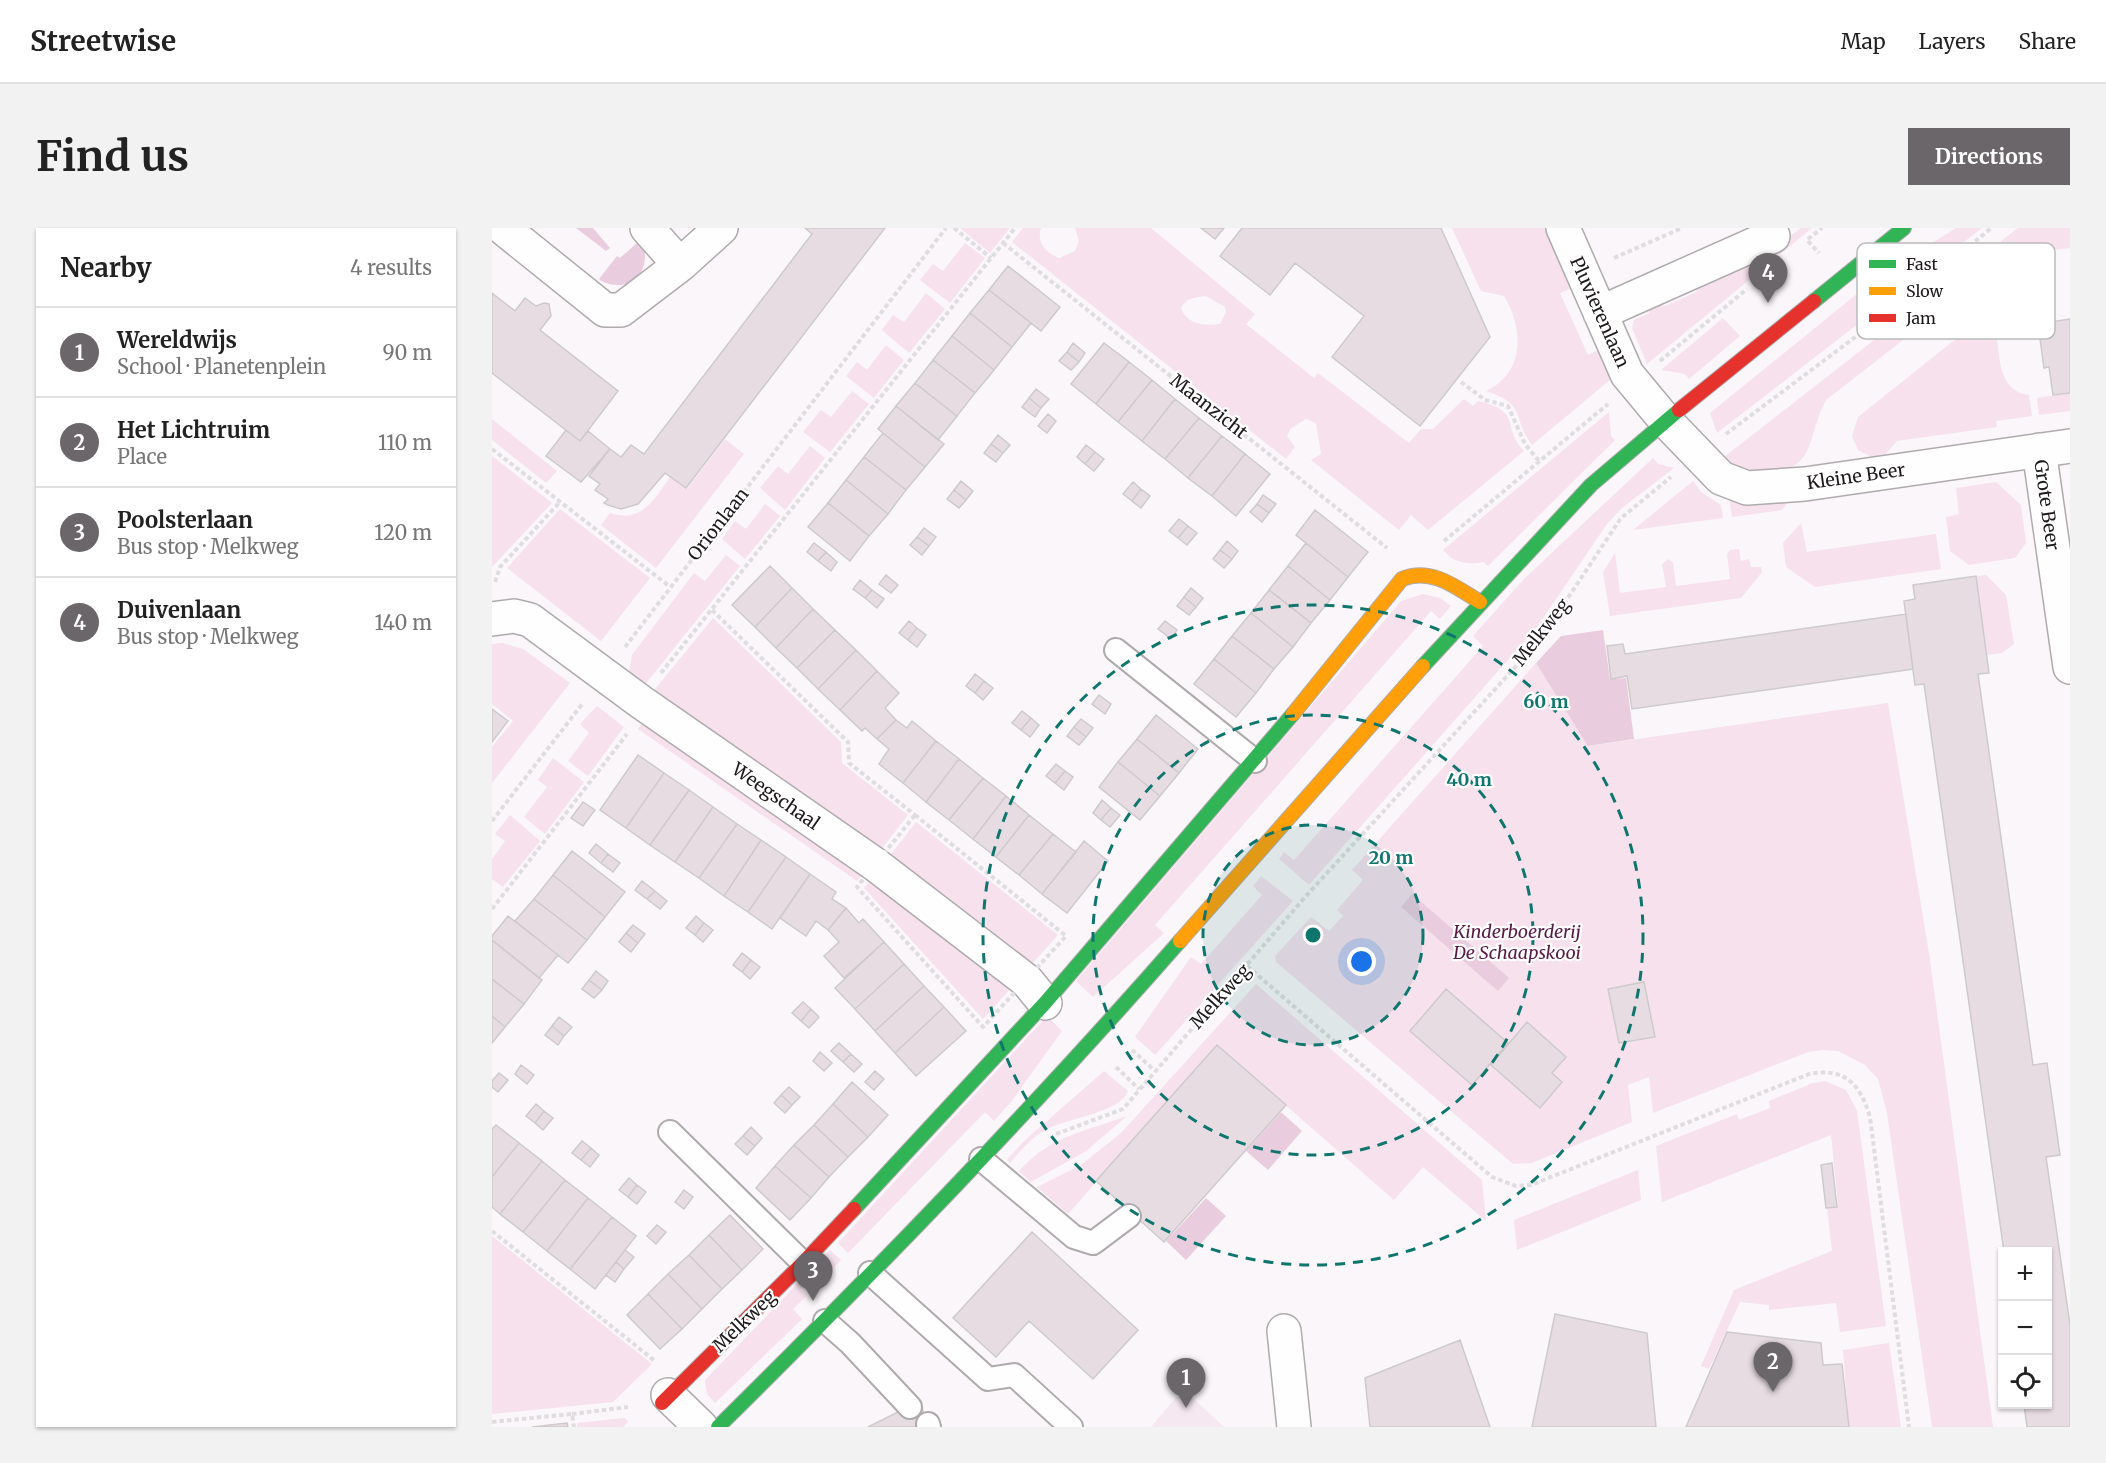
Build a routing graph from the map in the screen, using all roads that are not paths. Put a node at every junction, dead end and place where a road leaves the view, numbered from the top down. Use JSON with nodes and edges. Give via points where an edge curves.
{"nodes":[{"id":1,"x":503,"y":228,"type":"edge"},
{"id":2,"x":647,"y":228,"type":"edge"},
{"id":3,"x":721,"y":228,"type":"edge"},
{"id":4,"x":1563,"y":228,"type":"edge"},
{"id":5,"x":1904,"y":228,"type":"edge"},
{"id":6,"x":1773,"y":236,"type":"dead end"},
{"id":7,"x":1885,"y":243,"type":"edge"},
{"id":8,"x":680,"y":265,"type":"junction"},
{"id":9,"x":1857,"y":266,"type":"edge"},
{"id":10,"x":1600,"y":313,"type":"junction"},
{"id":11,"x":1666,"y":420,"type":"junction"},
{"id":12,"x":2054,"y":448,"type":"edge"},
{"id":13,"x":1480,"y":602,"type":"junction"},
{"id":14,"x":492,"y":618,"type":"edge"},
{"id":15,"x":1116,"y":650,"type":"dead end"},
{"id":16,"x":2070,"y":667,"type":"edge"},
{"id":17,"x":1256,"y":761,"type":"junction"},
{"id":18,"x":1045,"y":1003,"type":"junction"},
{"id":19,"x":670,"y":1132,"type":"dead end"},
{"id":20,"x":981,"y":1159,"type":"junction"},
{"id":21,"x":1129,"y":1216,"type":"dead end"},
{"id":22,"x":803,"y":1263,"type":"junction"},
{"id":23,"x":870,"y":1273,"type":"junction"},
{"id":24,"x":825,"y":1321,"type":"junction"},
{"id":25,"x":1284,"y":1331,"type":"dead end"},
{"id":26,"x":670,"y":1393,"type":"joint"},
{"id":27,"x":910,"y":1407,"type":"dead end"},
{"id":28,"x":701,"y":1427,"type":"edge"},
{"id":29,"x":717,"y":1427,"type":"edge"},
{"id":30,"x":1071,"y":1427,"type":"edge"},
{"id":31,"x":1294,"y":1427,"type":"edge"}],
"edges":[{"from":1,"to":8,"type":"street","via":[[605,310],[621,310]]},
{"from":2,"to":8,"type":"street"},
{"from":3,"to":8,"type":"street"},
{"from":4,"to":10,"type":"street","name":"Pluvierenlaan"},
{"from":5,"to":7,"type":"street"},
{"from":6,"to":10,"type":"street"},
{"from":9,"to":11,"type":"street"},
{"from":10,"to":11,"type":"street","name":"Pluvierenlaan","via":[[1628,374]]},
{"from":11,"to":12,"type":"street","name":"Kleine Beer","via":[[1721,478],[1747,488],[1805,484]]},
{"from":11,"to":13,"type":"street","via":[[1591,485]]},
{"from":12,"to":16,"type":"street","name":"Grote Beer"},
{"from":13,"to":17,"type":"street","name":"Melkweg","via":[[1430,574],[1412,573],[1402,579]]},
{"from":13,"to":20,"type":"street","via":[[1090,1044]]},
{"from":14,"to":18,"type":"street","name":"Weegschaal","via":[[514,616],[530,620],[876,865],[1027,981]]},
{"from":15,"to":17,"type":"lane"},
{"from":17,"to":18,"type":"street","name":"Melkweg"},
{"from":18,"to":22,"type":"street","name":"Melkweg"},
{"from":19,"to":22,"type":"lane"},
{"from":20,"to":21,"type":"lane","via":[[1074,1237],[1093,1243]]},
{"from":20,"to":23,"type":"street"},
{"from":22,"to":26,"type":"street","name":"Melkweg"},
{"from":23,"to":24,"type":"street"},
{"from":23,"to":30,"type":"lane","via":[[987,1379],[1014,1375]]},
{"from":24,"to":27,"type":"lane"},
{"from":24,"to":29,"type":"street"},
{"from":25,"to":31,"type":"street"},
{"from":26,"to":28,"type":"street"}]}
